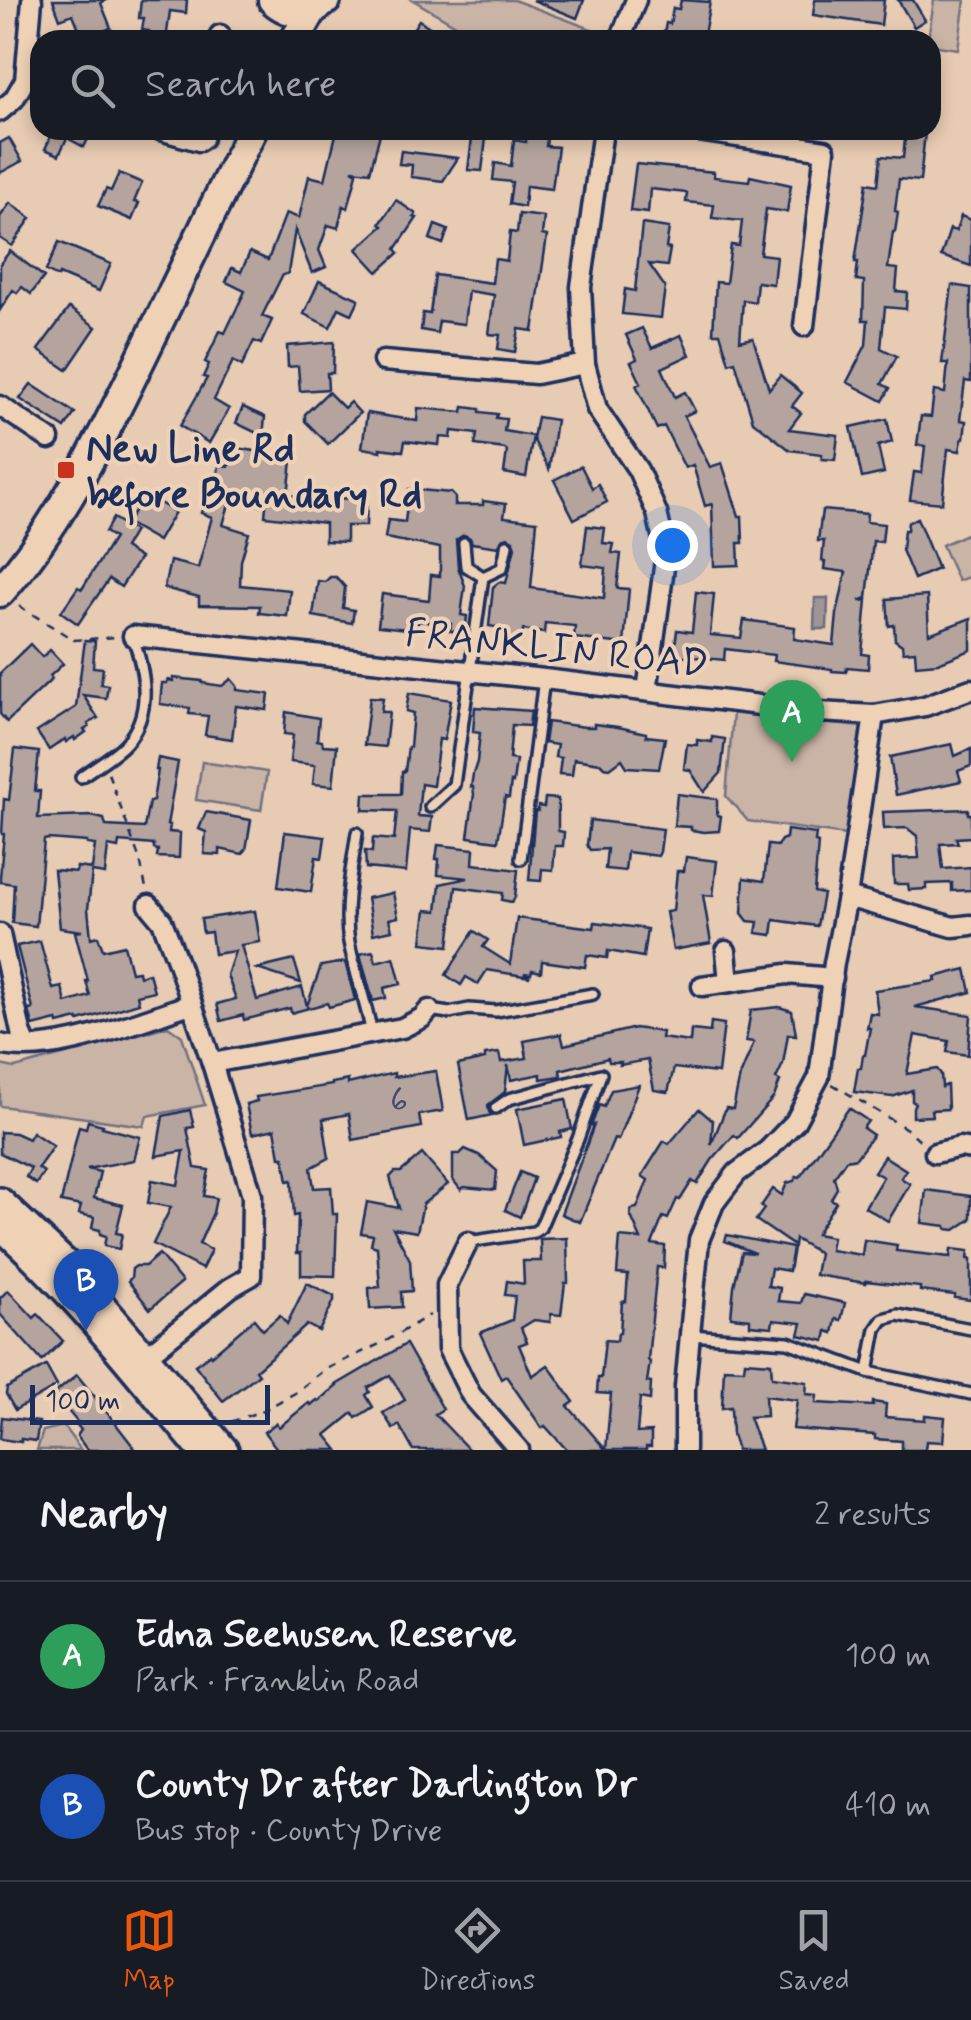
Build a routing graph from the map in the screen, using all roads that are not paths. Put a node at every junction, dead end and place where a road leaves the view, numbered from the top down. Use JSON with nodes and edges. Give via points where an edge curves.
{"nodes":[{"id":1,"x":32,"y":0,"type":"edge"},
{"id":2,"x":636,"y":0,"type":"edge"},
{"id":3,"x":275,"y":2,"type":"edge"},
{"id":4,"x":320,"y":5,"type":"edge"},
{"id":5,"x":278,"y":30,"type":"edge"},
{"id":6,"x":302,"y":30,"type":"edge"},
{"id":7,"x":624,"y":30,"type":"edge"},
{"id":8,"x":21,"y":87,"type":"junction"},
{"id":9,"x":30,"y":90,"type":"edge"},
{"id":10,"x":0,"y":112,"type":"edge"},
{"id":11,"x":247,"y":140,"type":"edge"},
{"id":12,"x":602,"y":140,"type":"edge"},
{"id":13,"x":758,"y":140,"type":"edge"},
{"id":14,"x":804,"y":326,"type":"dead end"},
{"id":15,"x":383,"y":361,"type":"dead end"},
{"id":16,"x":585,"y":364,"type":"junction"},
{"id":17,"x":0,"y":406,"type":"edge"},
{"id":18,"x":49,"y":440,"type":"dead end"},
{"id":19,"x":464,"y":543,"type":"dead end"},
{"id":20,"x":508,"y":545,"type":"dead end"},
{"id":21,"x":483,"y":577,"type":"junction"},
{"id":22,"x":8,"y":599,"type":"edge"},
{"id":23,"x":133,"y":636,"type":"joint"},
{"id":24,"x":470,"y":672,"type":"junction"},
{"id":25,"x":544,"y":679,"type":"junction"},
{"id":26,"x":971,"y":688,"type":"edge"},
{"id":27,"x":647,"y":691,"type":"junction"},
{"id":28,"x":874,"y":715,"type":"junction"},
{"id":29,"x":81,"y":776,"type":"dead end"},
{"id":30,"x":430,"y":807,"type":"dead end"},
{"id":31,"x":357,"y":833,"type":"dead end"},
{"id":32,"x":520,"y":859,"type":"dead end"},
{"id":33,"x":848,"y":896,"type":"junction"},
{"id":34,"x":149,"y":904,"type":"road end"},
{"id":35,"x":971,"y":924,"type":"edge"},
{"id":36,"x":0,"y":934,"type":"edge"},
{"id":37,"x":726,"y":950,"type":"dead end"},
{"id":38,"x":833,"y":978,"type":"junction"},
{"id":39,"x":729,"y":982,"type":"junction"},
{"id":40,"x":702,"y":986,"type":"dead end"},
{"id":41,"x":592,"y":994,"type":"dead end"},
{"id":42,"x":192,"y":1004,"type":"junction"},
{"id":43,"x":429,"y":1010,"type":"joint"},
{"id":44,"x":372,"y":1034,"type":"junction"},
{"id":45,"x":0,"y":1044,"type":"edge"},
{"id":46,"x":27,"y":1046,"type":"junction"},
{"id":47,"x":212,"y":1063,"type":"junction"},
{"id":48,"x":496,"y":1108,"type":"dead end"},
{"id":49,"x":971,"y":1149,"type":"edge"},
{"id":50,"x":934,"y":1153,"type":"road end"},
{"id":51,"x":0,"y":1200,"type":"edge"},
{"id":52,"x":0,"y":1226,"type":"edge"},
{"id":53,"x":468,"y":1242,"type":"joint"},
{"id":54,"x":971,"y":1330,"type":"edge"},
{"id":55,"x":690,"y":1335,"type":"junction"},
{"id":56,"x":145,"y":1357,"type":"junction"},
{"id":57,"x":868,"y":1372,"type":"junction"},
{"id":58,"x":971,"y":1394,"type":"edge"},
{"id":59,"x":224,"y":1443,"type":"edge"},
{"id":60,"x":201,"y":1450,"type":"edge"},
{"id":61,"x":519,"y":1450,"type":"edge"},
{"id":62,"x":685,"y":1450,"type":"edge"}],
"edges":[{"from":1,"to":8,"type":"street"},
{"from":2,"to":7,"type":"street"},
{"from":3,"to":4,"type":"main road","via":[[300,12]]},
{"from":3,"to":5,"type":"main road"},
{"from":4,"to":6,"type":"main road"},
{"from":8,"to":9,"type":"street"},
{"from":8,"to":10,"type":"street"},
{"from":11,"to":22,"type":"main road","via":[[104,433]]},
{"from":12,"to":16,"type":"street","via":[[580,287]]},
{"from":13,"to":14,"type":"street","via":[[826,150]]},
{"from":15,"to":16,"type":"street","via":[[536,374]]},
{"from":16,"to":27,"type":"street","via":[[598,409],[657,512],[666,553]]},
{"from":17,"to":18,"type":"street"},
{"from":19,"to":21,"type":"lane","via":[[466,566]]},
{"from":20,"to":21,"type":"lane","via":[[502,568]]},
{"from":21,"to":24,"type":"lane"},
{"from":23,"to":24,"type":"street","name":"FRANKLIN ROAD"},
{"from":23,"to":29,"type":"lane","via":[[144,672],[139,725],[124,745]]},
{"from":24,"to":25,"type":"street","name":"FRANKLIN ROAD"},
{"from":24,"to":30,"type":"lane","via":[[454,785]]},
{"from":25,"to":27,"type":"street","name":"FRANKLIN ROAD"},
{"from":25,"to":32,"type":"lane"},
{"from":26,"to":28,"type":"street","name":"FRANKLIN ROAD","via":[[925,706]]},
{"from":27,"to":28,"type":"street","name":"FRANKLIN ROAD"},
{"from":28,"to":33,"type":"street"},
{"from":31,"to":44,"type":"lane","via":[[348,940]]},
{"from":33,"to":35,"type":"street","via":[[953,927]]},
{"from":33,"to":38,"type":"street"},
{"from":34,"to":42,"type":"street","via":[[162,921]]},
{"from":36,"to":46,"type":"street"},
{"from":37,"to":39,"type":"street"},
{"from":38,"to":39,"type":"street","via":[[787,974]]},
{"from":38,"to":55,"type":"street","via":[[819,1077],[795,1122],[737,1173],[714,1204],[699,1240]]},
{"from":39,"to":40,"type":"street"},
{"from":41,"to":43,"type":"lane","via":[[496,1012]]},
{"from":42,"to":46,"type":"street","via":[[60,1045]]},
{"from":42,"to":47,"type":"street"},
{"from":43,"to":44,"type":"street","via":[[402,1028]]},
{"from":44,"to":47,"type":"street"},
{"from":45,"to":46,"type":"street"},
{"from":47,"to":56,"type":"street","via":[[252,1196],[251,1276]]},
{"from":48,"to":53,"type":"lane","via":[[601,1074],[540,1228]]},
{"from":49,"to":50,"type":"street"},
{"from":51,"to":56,"type":"main road","via":[[69,1266]]},
{"from":52,"to":60,"type":"main road","via":[[82,1308]]},
{"from":53,"to":61,"type":"street","via":[[448,1285],[448,1349],[471,1396]]},
{"from":54,"to":57,"type":"lane","via":[[898,1314],[883,1319]]},
{"from":55,"to":57,"type":"lane","via":[[788,1342]]},
{"from":55,"to":62,"type":"street"},
{"from":56,"to":59,"type":"main road"},
{"from":57,"to":58,"type":"lane"}]}
